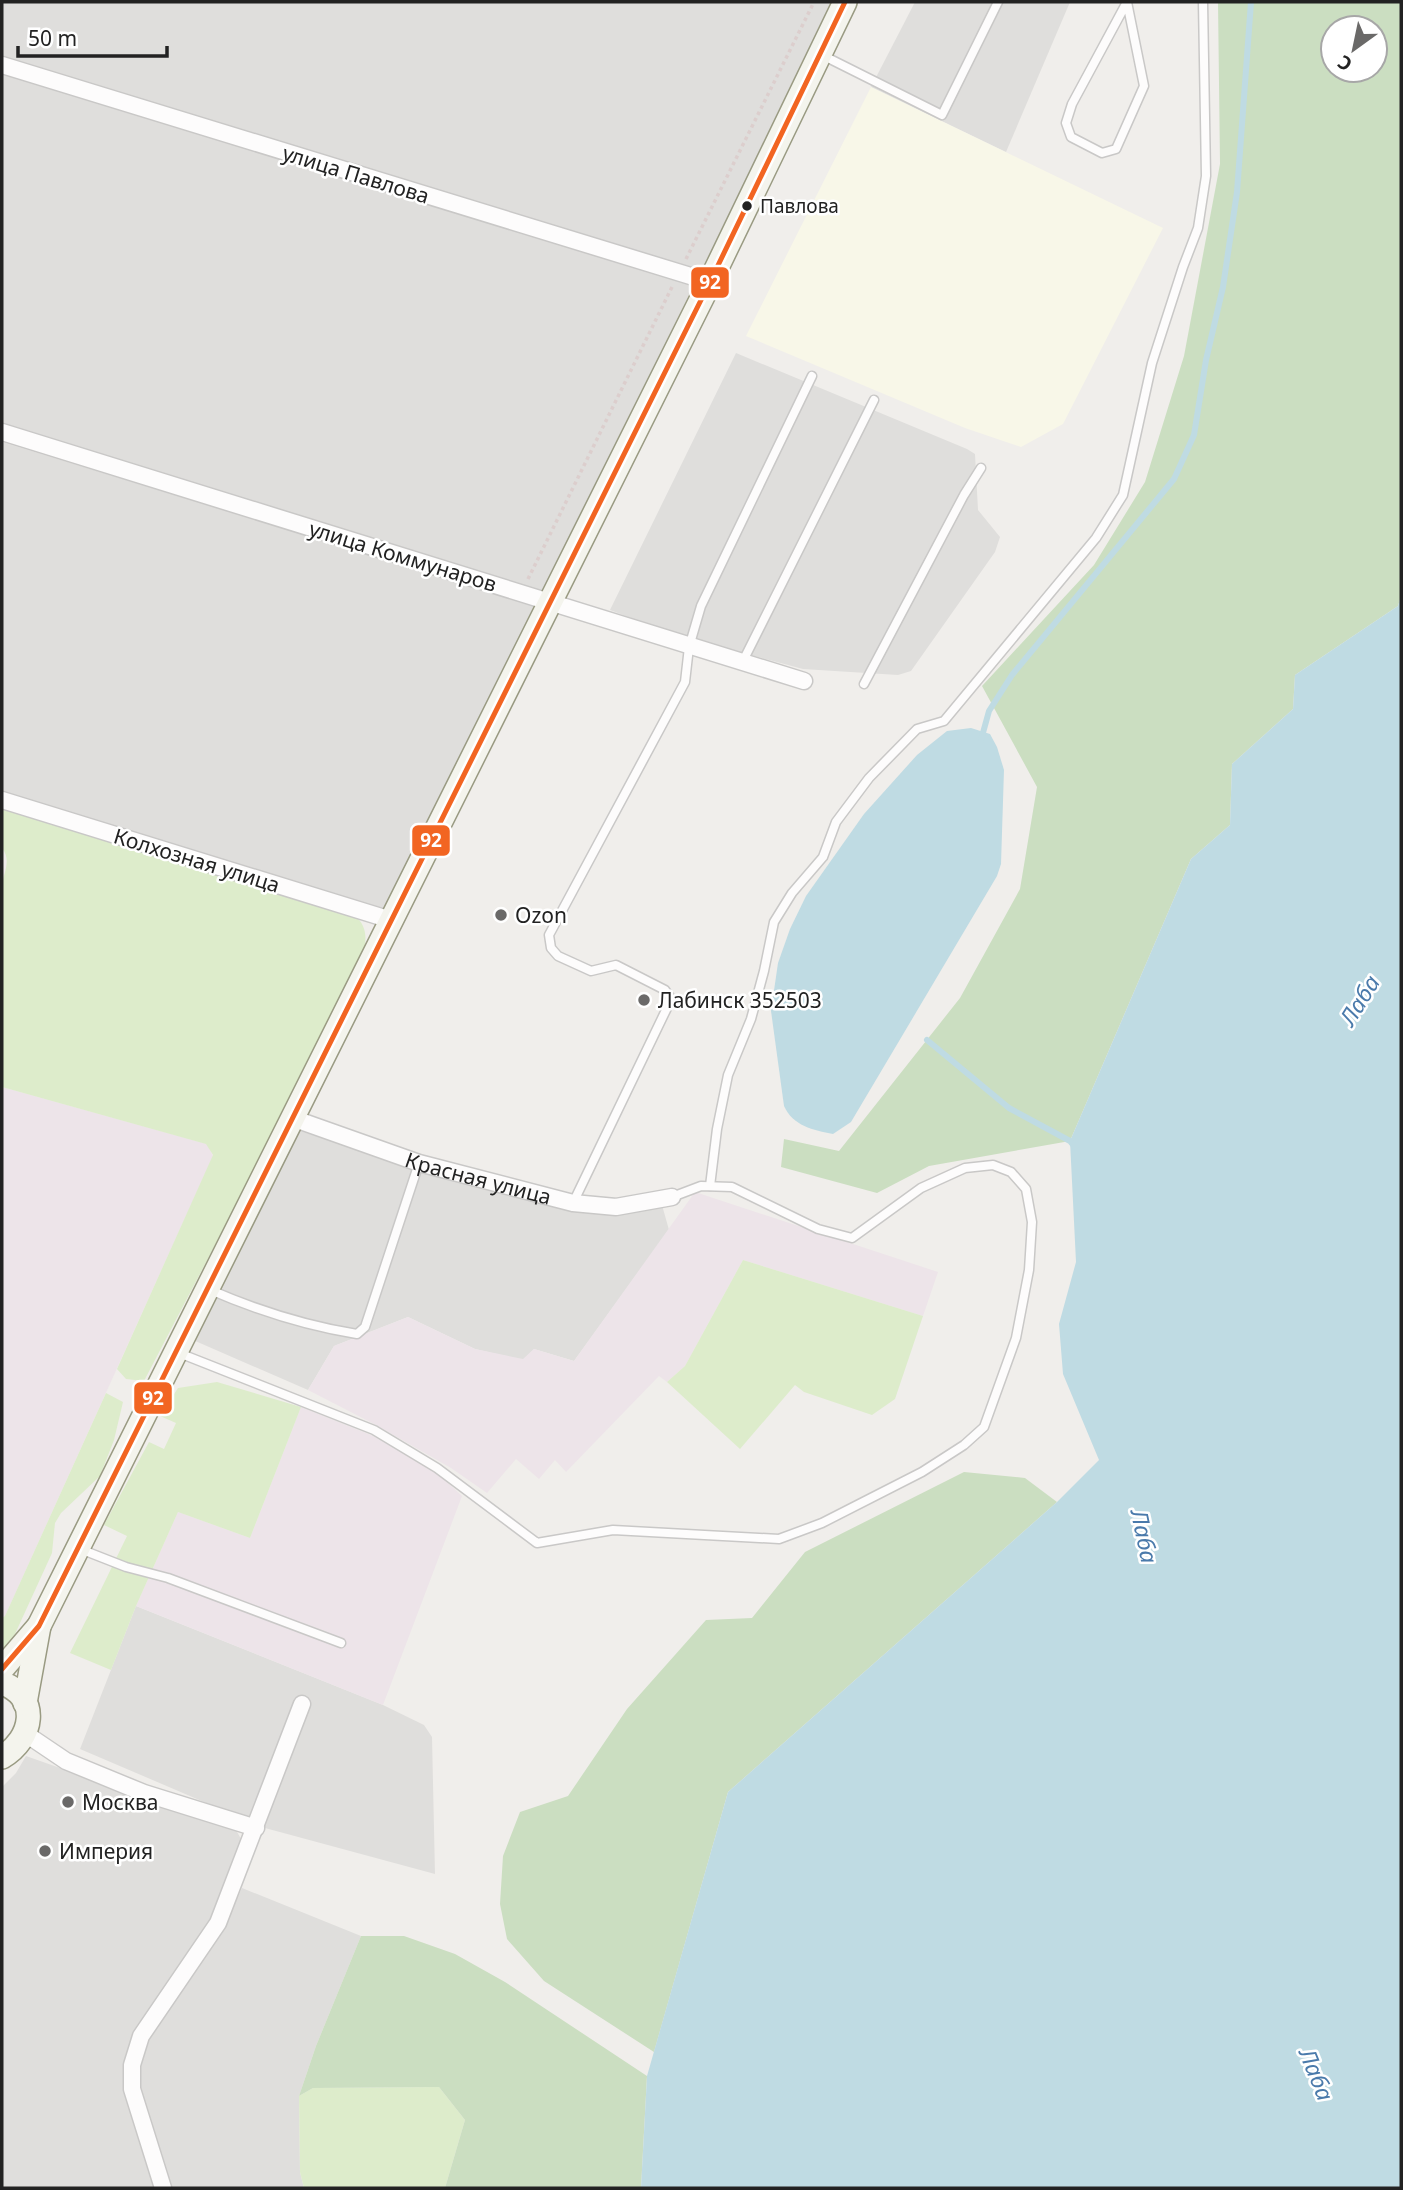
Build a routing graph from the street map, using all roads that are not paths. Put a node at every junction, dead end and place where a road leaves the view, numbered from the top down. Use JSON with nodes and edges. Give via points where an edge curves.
{"nodes":[{"id":1,"x":845,"y":2,"type":"edge"},
{"id":2,"x":998,"y":2,"type":"edge"},
{"id":3,"x":1127,"y":2,"type":"edge"},
{"id":4,"x":1203,"y":2,"type":"edge"},
{"id":5,"x":820,"y":54,"type":"junction"},
{"id":6,"x":2,"y":65,"type":"edge"},
{"id":7,"x":710,"y":282,"type":"junction"},
{"id":8,"x":812,"y":376,"type":"dead end"},
{"id":9,"x":874,"y":400,"type":"dead end"},
{"id":10,"x":2,"y":432,"type":"edge"},
{"id":11,"x":981,"y":468,"type":"dead end"},
{"id":12,"x":550,"y":603,"type":"junction"},
{"id":13,"x":689,"y":647,"type":"junction"},
{"id":14,"x":742,"y":663,"type":"junction"},
{"id":15,"x":804,"y":681,"type":"dead end"},
{"id":16,"x":864,"y":684,"type":"dead end"},
{"id":17,"x":2,"y":800,"type":"edge"},
{"id":18,"x":391,"y":920,"type":"junction"},
{"id":19,"x":292,"y":1118,"type":"junction"},
{"id":20,"x":419,"y":1163,"type":"junction"},
{"id":21,"x":710,"y":1186,"type":"junction"},
{"id":22,"x":672,"y":1198,"type":"joint"},
{"id":23,"x":573,"y":1203,"type":"junction"},
{"id":24,"x":207,"y":1288,"type":"junction"},
{"id":25,"x":175,"y":1351,"type":"junction"},
{"id":26,"x":77,"y":1548,"type":"junction"},
{"id":27,"x":39,"y":1626,"type":"junction"},
{"id":28,"x":341,"y":1643,"type":"dead end"},
{"id":29,"x":2,"y":1669,"type":"edge"},
{"id":30,"x":2,"y":1683,"type":"edge"},
{"id":31,"x":25,"y":1703,"type":"junction"},
{"id":32,"x":302,"y":1704,"type":"dead end"},
{"id":33,"x":26,"y":1734,"type":"junction"},
{"id":34,"x":2,"y":1757,"type":"edge"},
{"id":35,"x":256,"y":1828,"type":"junction"},
{"id":36,"x":163,"y":2188,"type":"edge"}],
"edges":[{"from":1,"to":5,"type":"street"},
{"from":2,"to":5,"type":"lane","via":[[942,115]]},
{"from":3,"to":3,"type":"lane","via":[[1144,86],[1116,149],[1102,153],[1071,136],[1066,124],[1072,104]]},
{"from":4,"to":21,"type":"lane","via":[[1206,176],[1198,228],[1152,363],[1123,495],[1096,538],[944,721],[917,729],[869,778],[836,822],[823,857],[792,893],[775,922],[751,1019],[729,1075]]},
{"from":5,"to":7,"type":"street"},
{"from":6,"to":7,"type":"street","name":"улица Павлова"},
{"from":7,"to":12,"type":"street"},
{"from":8,"to":13,"type":"lane","via":[[701,606]]},
{"from":9,"to":14,"type":"lane"},
{"from":10,"to":12,"type":"street","name":"улица Коммунаров"},
{"from":11,"to":16,"type":"lane"},
{"from":12,"to":13,"type":"street","name":"улица Коммунаров"},
{"from":12,"to":18,"type":"street"},
{"from":13,"to":14,"type":"street","name":"улица Коммунаров"},
{"from":13,"to":23,"type":"lane","via":[[685,682],[549,935],[558,956],[592,971],[616,965],[670,997]]},
{"from":14,"to":15,"type":"street","name":"улица Коммунаров"},
{"from":17,"to":18,"type":"street","name":"Колхозная улица"},
{"from":18,"to":19,"type":"street"},
{"from":19,"to":20,"type":"street","name":"Красная улица"},
{"from":19,"to":24,"type":"street"},
{"from":20,"to":23,"type":"street","name":"Красная улица"},
{"from":20,"to":24,"type":"lane","via":[[365,1327],[357,1334],[233,1300]]},
{"from":21,"to":22,"type":"lane","via":[[701,1185]]},
{"from":21,"to":25,"type":"lane","via":[[732,1187],[818,1229],[852,1238],[921,1188],[965,1168],[993,1165],[1011,1172],[1026,1189],[1032,1222],[1029,1270],[1016,1338],[984,1427],[922,1472],[822,1523],[779,1539],[613,1530],[537,1544],[437,1468],[374,1430]]},
{"from":22,"to":23,"type":"street","name":"Красная улица","via":[[616,1207]]},
{"from":24,"to":25,"type":"street"},
{"from":25,"to":26,"type":"street"},
{"from":26,"to":27,"type":"street"},
{"from":26,"to":28,"type":"lane"},
{"from":27,"to":29,"type":"street"},
{"from":27,"to":31,"type":"street"},
{"from":30,"to":31,"type":"street","via":[[11,1686]]},
{"from":31,"to":33,"type":"street"},
{"from":32,"to":35,"type":"street"},
{"from":33,"to":34,"type":"street"},
{"from":33,"to":35,"type":"street","via":[[66,1761],[144,1793]]},
{"from":35,"to":36,"type":"street","via":[[218,1923],[141,2036],[132,2065],[132,2089]]}]}
